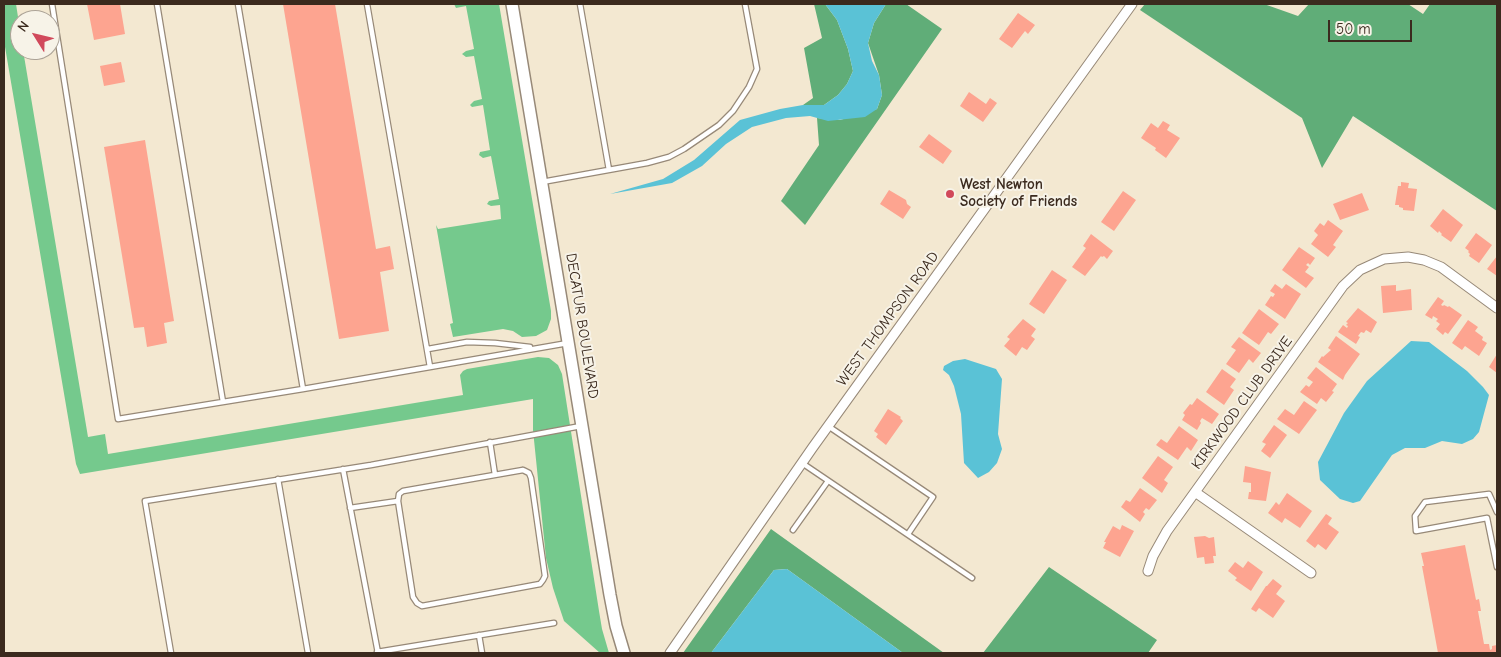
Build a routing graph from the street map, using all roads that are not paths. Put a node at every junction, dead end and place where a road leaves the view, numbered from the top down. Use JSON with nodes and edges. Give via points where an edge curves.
{"nodes":[{"id":1,"x":52,"y":4,"type":"edge"},
{"id":2,"x":157,"y":4,"type":"edge"},
{"id":3,"x":238,"y":4,"type":"edge"},
{"id":4,"x":367,"y":4,"type":"edge"},
{"id":5,"x":512,"y":4,"type":"edge"},
{"id":6,"x":580,"y":4,"type":"edge"},
{"id":7,"x":745,"y":4,"type":"edge"},
{"id":8,"x":1132,"y":4,"type":"edge"},
{"id":9,"x":609,"y":170,"type":"junction"},
{"id":10,"x":542,"y":182,"type":"junction"},
{"id":11,"x":1497,"y":308,"type":"edge"},
{"id":12,"x":569,"y":342,"type":"junction"},
{"id":13,"x":537,"y":348,"type":"junction"},
{"id":14,"x":428,"y":349,"type":"junction"},
{"id":15,"x":430,"y":367,"type":"junction"},
{"id":16,"x":303,"y":389,"type":"junction"},
{"id":17,"x":223,"y":402,"type":"junction"},
{"id":18,"x":583,"y":425,"type":"junction"},
{"id":19,"x":828,"y":426,"type":"junction"},
{"id":20,"x":490,"y":442,"type":"junction"},
{"id":21,"x":802,"y":463,"type":"junction"},
{"id":22,"x":343,"y":469,"type":"junction"},
{"id":23,"x":495,"y":475,"type":"junction"},
{"id":24,"x":278,"y":479,"type":"junction"},
{"id":25,"x":828,"y":480,"type":"junction"},
{"id":26,"x":1195,"y":492,"type":"junction"},
{"id":27,"x":398,"y":501,"type":"junction"},
{"id":28,"x":350,"y":508,"type":"junction"},
{"id":29,"x":1497,"y":512,"type":"edge"},
{"id":30,"x":793,"y":530,"type":"dead end"},
{"id":31,"x":908,"y":534,"type":"junction"},
{"id":32,"x":1497,"y":567,"type":"edge"},
{"id":33,"x":1148,"y":571,"type":"dead end"},
{"id":34,"x":1311,"y":573,"type":"dead end"},
{"id":35,"x":972,"y":578,"type":"dead end"},
{"id":36,"x":554,"y":623,"type":"dead end"},
{"id":37,"x":479,"y":635,"type":"junction"},
{"id":38,"x":378,"y":652,"type":"edge"},
{"id":39,"x":171,"y":653,"type":"edge"},
{"id":40,"x":308,"y":653,"type":"edge"},
{"id":41,"x":482,"y":653,"type":"edge"},
{"id":42,"x":624,"y":653,"type":"edge"},
{"id":43,"x":670,"y":653,"type":"edge"}],
"edges":[{"from":1,"to":17,"type":"lane","via":[[118,419]]},
{"from":2,"to":17,"type":"lane"},
{"from":3,"to":16,"type":"lane"},
{"from":4,"to":14,"type":"lane"},
{"from":5,"to":10,"type":"street","name":"DECATUR BOULEVARD"},
{"from":6,"to":9,"type":"lane"},
{"from":7,"to":9,"type":"lane","via":[[756,69],[749,87],[733,111],[703,137],[669,157]]},
{"from":8,"to":19,"type":"street","name":"WEST THOMPSON ROAD"},
{"from":9,"to":10,"type":"lane"},
{"from":10,"to":12,"type":"street","name":"DECATUR BOULEVARD"},
{"from":11,"to":26,"type":"street","name":"KIRKWOOD CLUB DRIVE","via":[[1428,262],[1401,257],[1384,259],[1360,270],[1343,286]]},
{"from":12,"to":13,"type":"lane"},
{"from":12,"to":18,"type":"street","name":"DECATUR BOULEVARD"},
{"from":13,"to":14,"type":"lane","via":[[467,342]]},
{"from":13,"to":15,"type":"lane"},
{"from":14,"to":15,"type":"lane"},
{"from":15,"to":16,"type":"lane"},
{"from":16,"to":17,"type":"lane"},
{"from":18,"to":20,"type":"lane"},
{"from":18,"to":42,"type":"street","name":"DECATUR BOULEVARD","via":[[614,614]]},
{"from":19,"to":21,"type":"street","name":"WEST THOMPSON ROAD"},
{"from":19,"to":31,"type":"lane","via":[[933,497]]},
{"from":20,"to":22,"type":"lane"},
{"from":20,"to":23,"type":"lane"},
{"from":21,"to":25,"type":"lane"},
{"from":21,"to":43,"type":"street","name":"WEST THOMPSON ROAD"},
{"from":22,"to":24,"type":"lane"},
{"from":22,"to":28,"type":"lane"},
{"from":23,"to":27,"type":"lane","via":[[403,491]]},
{"from":23,"to":27,"type":"lane","via":[[523,470],[529,473],[546,576],[540,584],[422,606],[413,597]]},
{"from":24,"to":39,"type":"lane","via":[[145,501]]},
{"from":24,"to":40,"type":"lane"},
{"from":25,"to":30,"type":"lane"},
{"from":25,"to":31,"type":"lane"},
{"from":26,"to":33,"type":"street","name":"KIRKWOOD CLUB DRIVE","via":[[1158,546]]},
{"from":26,"to":34,"type":"street"},
{"from":27,"to":28,"type":"lane"},
{"from":28,"to":38,"type":"lane"},
{"from":29,"to":32,"type":"lane","via":[[1488,494],[1425,502],[1414,516],[1416,530],[1488,518]]},
{"from":31,"to":35,"type":"lane"},
{"from":36,"to":37,"type":"lane"},
{"from":37,"to":38,"type":"lane"},
{"from":37,"to":41,"type":"lane"}]}
